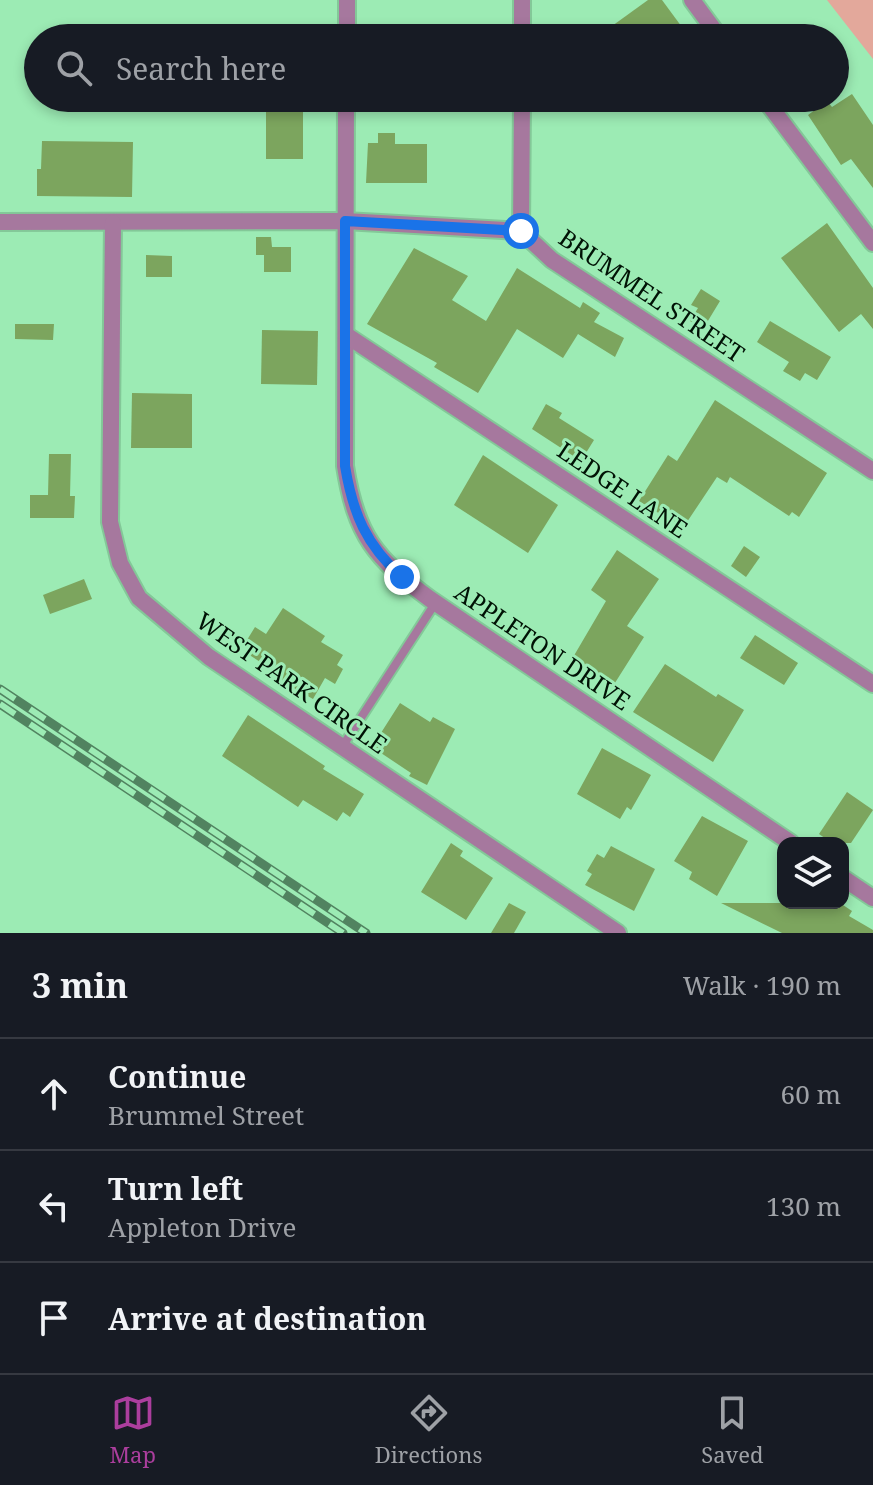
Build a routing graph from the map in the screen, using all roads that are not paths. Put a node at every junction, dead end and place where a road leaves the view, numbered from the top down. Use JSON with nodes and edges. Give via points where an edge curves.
{"nodes":[{"id":1,"x":347,"y":0,"type":"edge"},
{"id":2,"x":522,"y":0,"type":"edge"},
{"id":3,"x":692,"y":0,"type":"edge"},
{"id":4,"x":347,"y":24,"type":"edge"},
{"id":5,"x":522,"y":24,"type":"edge"},
{"id":6,"x":710,"y":24,"type":"edge"},
{"id":7,"x":346,"y":112,"type":"edge"},
{"id":8,"x":522,"y":112,"type":"edge"},
{"id":9,"x":775,"y":112,"type":"edge"},
{"id":10,"x":345,"y":221,"type":"junction"},
{"id":11,"x":0,"y":222,"type":"edge"},
{"id":12,"x":113,"y":223,"type":"junction"},
{"id":13,"x":521,"y":231,"type":"junction"},
{"id":14,"x":873,"y":243,"type":"edge"},
{"id":15,"x":346,"y":335,"type":"junction"},
{"id":16,"x":873,"y":471,"type":"edge"},
{"id":17,"x":436,"y":602,"type":"junction"},
{"id":18,"x":873,"y":684,"type":"edge"},
{"id":19,"x":341,"y":748,"type":"junction"},
{"id":20,"x":782,"y":837,"type":"edge"},
{"id":21,"x":849,"y":882,"type":"edge"},
{"id":22,"x":873,"y":898,"type":"edge"},
{"id":23,"x":618,"y":933,"type":"edge"}],
"edges":[{"from":1,"to":4,"type":"street"},
{"from":2,"to":5,"type":"street"},
{"from":3,"to":6,"type":"street"},
{"from":7,"to":10,"type":"street","name":"APPLETON DRIVE"},
{"from":8,"to":13,"type":"street"},
{"from":9,"to":14,"type":"street"},
{"from":10,"to":12,"type":"street","name":"BRUMMEL STREET"},
{"from":10,"to":13,"type":"street","name":"BRUMMEL STREET"},
{"from":10,"to":15,"type":"street","name":"APPLETON DRIVE"},
{"from":11,"to":12,"type":"street","name":"BRUMMEL STREET"},
{"from":12,"to":19,"type":"street","name":"WEST PARK CIRCLE","via":[[110,522],[120,563],[139,598],[209,657]]},
{"from":13,"to":16,"type":"street","name":"BRUMMEL STREET","via":[[552,260]]},
{"from":15,"to":17,"type":"street","name":"APPLETON DRIVE","via":[[345,466],[360,525],[381,559]]},
{"from":15,"to":18,"type":"street","name":"LEDGE LANE"},
{"from":17,"to":19,"type":"lane"},
{"from":17,"to":20,"type":"street","name":"APPLETON DRIVE"},
{"from":19,"to":23,"type":"street","name":"WEST PARK CIRCLE"},
{"from":21,"to":22,"type":"street"}]}
